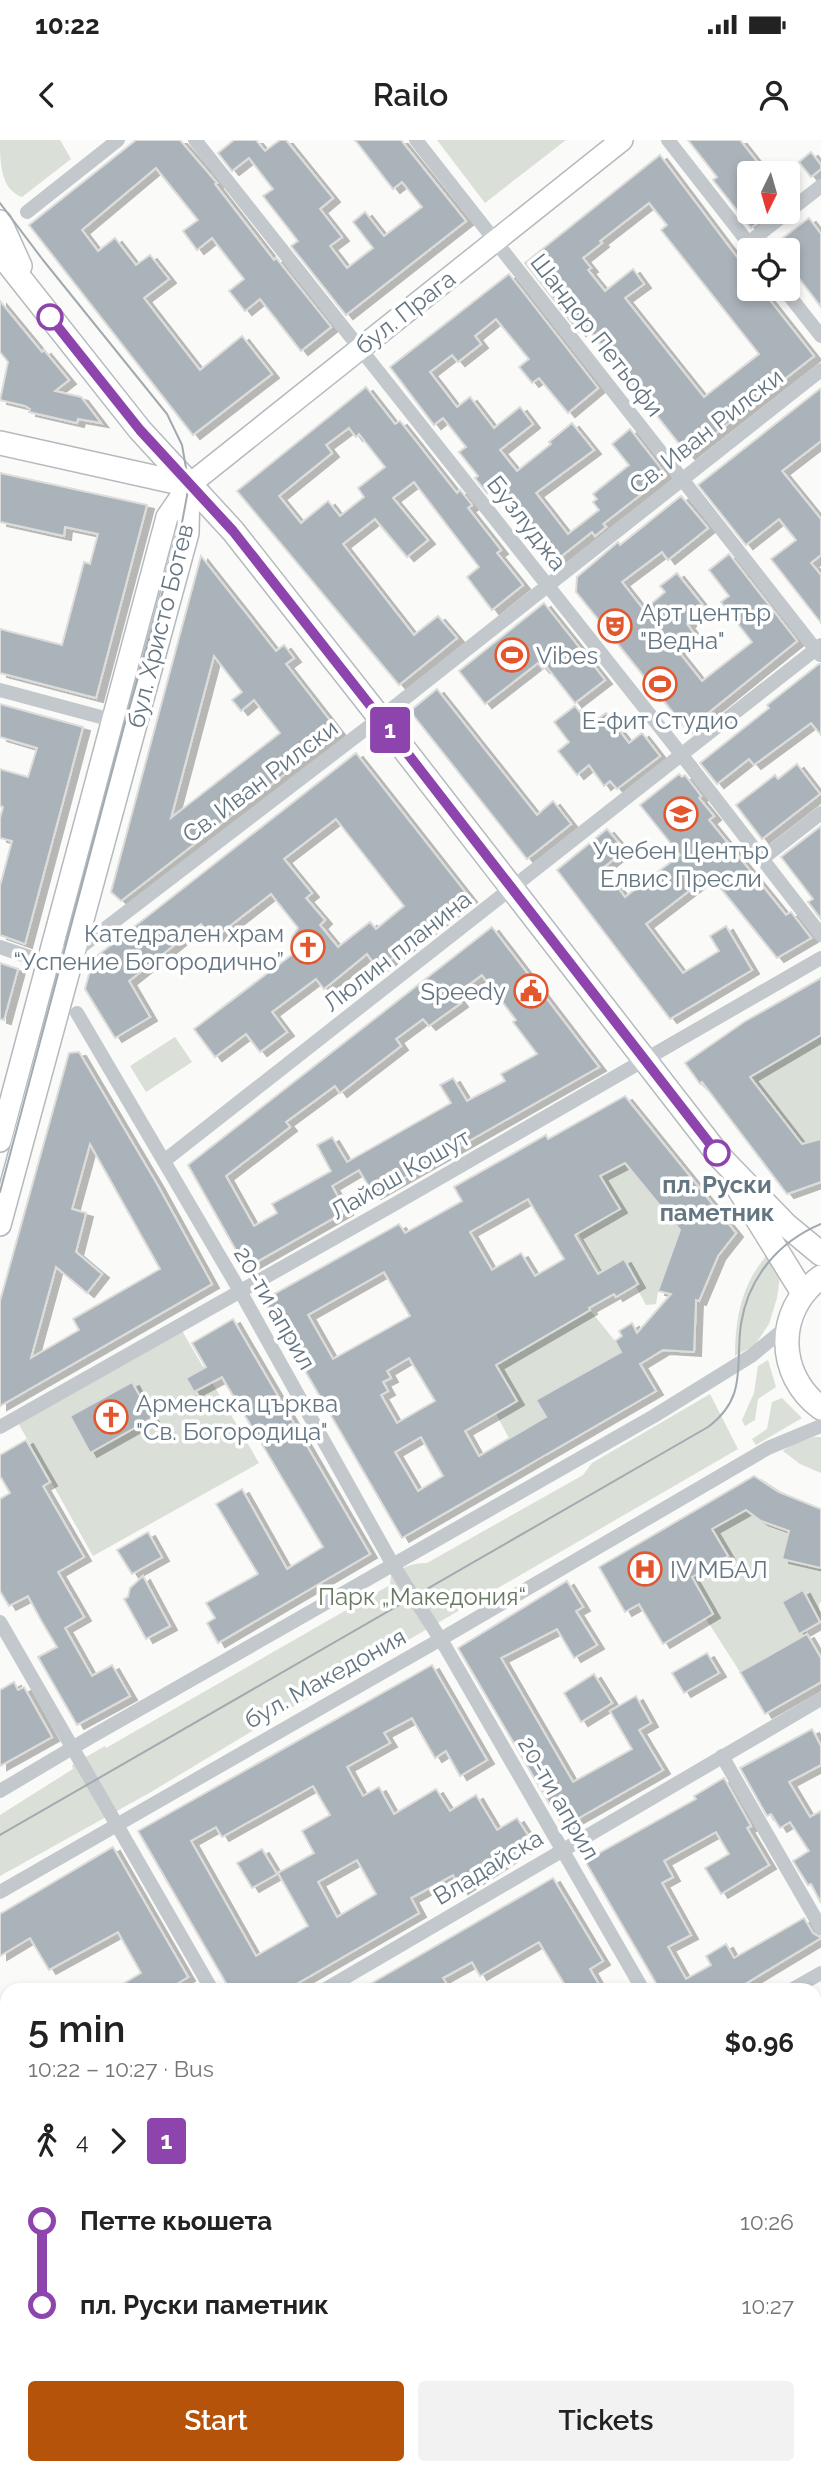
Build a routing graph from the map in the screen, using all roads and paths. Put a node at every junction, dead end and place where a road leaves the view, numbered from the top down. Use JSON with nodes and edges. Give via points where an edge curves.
{"nodes":[{"id":1,"x":118,"y":140,"type":"edge"},
{"id":2,"x":195,"y":140,"type":"edge"},
{"id":3,"x":416,"y":140,"type":"edge"},
{"id":4,"x":622,"y":140,"type":"edge"},
{"id":5,"x":668,"y":140,"type":"edge"},
{"id":6,"x":821,"y":187,"type":"edge"},
{"id":7,"x":27,"y":212,"type":"dead end"},
{"id":8,"x":0,"y":222,"type":"edge"},
{"id":9,"x":744,"y":238,"type":"edge"},
{"id":10,"x":762,"y":238,"type":"edge"},
{"id":11,"x":495,"y":242,"type":"junction"},
{"id":12,"x":0,"y":253,"type":"edge"},
{"id":13,"x":34,"y":297,"type":"junction"},
{"id":14,"x":793,"y":301,"type":"edge"},
{"id":15,"x":821,"y":336,"type":"edge"},
{"id":16,"x":359,"y":348,"type":"junction"},
{"id":17,"x":821,"y":370,"type":"edge"},
{"id":18,"x":0,"y":443,"type":"edge"},
{"id":19,"x":682,"y":479,"type":"junction"},
{"id":20,"x":190,"y":485,"type":"junction"},
{"id":21,"x":547,"y":585,"type":"junction"},
{"id":22,"x":819,"y":650,"type":"edge"},
{"id":23,"x":0,"y":690,"type":"edge"},
{"id":24,"x":380,"y":718,"type":"junction"},
{"id":25,"x":112,"y":720,"type":"junction"},
{"id":26,"x":681,"y":754,"type":"junction"},
{"id":27,"x":821,"y":813,"type":"edge"},
{"id":28,"x":762,"y":859,"type":"junction"},
{"id":29,"x":512,"y":888,"type":"junction"},
{"id":30,"x":821,"y":935,"type":"edge"},
{"id":31,"x":0,"y":947,"type":"edge"},
{"id":32,"x":75,"y":951,"type":"junction"},
{"id":33,"x":49,"y":957,"type":"junction"},
{"id":34,"x":821,"y":958,"type":"edge"},
{"id":35,"x":77,"y":1013,"type":"dead end"},
{"id":36,"x":645,"y":1060,"type":"junction"},
{"id":37,"x":6,"y":1096,"type":"edge"},
{"id":38,"x":33,"y":1104,"type":"junction"},
{"id":39,"x":0,"y":1141,"type":"edge"},
{"id":40,"x":720,"y":1157,"type":"junction"},
{"id":41,"x":164,"y":1161,"type":"junction"},
{"id":42,"x":0,"y":1225,"type":"edge"},
{"id":43,"x":821,"y":1254,"type":"edge"},
{"id":44,"x":821,"y":1277,"type":"edge"},
{"id":45,"x":240,"y":1291,"type":"junction"},
{"id":46,"x":803,"y":1293,"type":"junction"},
{"id":47,"x":788,"y":1326,"type":"junction"},
{"id":48,"x":821,"y":1408,"type":"edge"},
{"id":49,"x":821,"y":1426,"type":"edge"},
{"id":50,"x":0,"y":1427,"type":"edge"},
{"id":51,"x":393,"y":1565,"type":"junction"},
{"id":52,"x":0,"y":1622,"type":"edge"},
{"id":53,"x":441,"y":1639,"type":"junction"},
{"id":54,"x":821,"y":1699,"type":"edge"},
{"id":55,"x":72,"y":1747,"type":"junction"},
{"id":56,"x":722,"y":1756,"type":"junction"},
{"id":57,"x":0,"y":1791,"type":"edge"},
{"id":58,"x":117,"y":1824,"type":"junction"},
{"id":59,"x":563,"y":1849,"type":"junction"},
{"id":60,"x":0,"y":1892,"type":"edge"},
{"id":61,"x":821,"y":1928,"type":"edge"},
{"id":62,"x":821,"y":1973,"type":"edge"},
{"id":63,"x":207,"y":1983,"type":"edge"},
{"id":64,"x":336,"y":1983,"type":"edge"},
{"id":65,"x":639,"y":1983,"type":"edge"},
{"id":66,"x":803,"y":1983,"type":"edge"}],
"edges":[{"from":1,"to":7,"type":"street"},
{"from":2,"to":16,"type":"street","name":"Бузлуджа"},
{"from":3,"to":11,"type":"street","name":"Шандор Петьофи"},
{"from":4,"to":11,"type":"main road","name":"бул. Прага"},
{"from":5,"to":9,"type":"street"},
{"from":6,"to":10,"type":"street"},
{"from":8,"to":13,"type":"main road"},
{"from":11,"to":16,"type":"main road","name":"бул. Прага"},
{"from":11,"to":19,"type":"street","name":"Шандор Петьофи"},
{"from":12,"to":13,"type":"main road"},
{"from":13,"to":20,"type":"main road"},
{"from":14,"to":15,"type":"street"},
{"from":16,"to":20,"type":"main road","name":"бул. Прага"},
{"from":16,"to":21,"type":"street","name":"Бузлуджа"},
{"from":17,"to":19,"type":"street","name":"Св. Иван Рилски"},
{"from":18,"to":20,"type":"main road"},
{"from":19,"to":21,"type":"street","name":"Св. Иван Рилски"},
{"from":19,"to":22,"type":"street","name":"Шандор Петьофи"},
{"from":20,"to":24,"type":"main road","via":[[233,531]]},
{"from":20,"to":25,"type":"main road","name":"бул. Христо Ботев","via":[[167,517]]},
{"from":20,"to":32,"type":"main road","name":"бул. Христо Ботев","via":[[188,533]]},
{"from":21,"to":24,"type":"street","name":"Св. Иван Рилски"},
{"from":21,"to":26,"type":"street","name":"Бузлуджа"},
{"from":22,"to":26,"type":"street","name":"Люлин планина"},
{"from":23,"to":25,"type":"street"},
{"from":24,"to":29,"type":"main road"},
{"from":24,"to":32,"type":"street","name":"Св. Иван Рилски"},
{"from":25,"to":33,"type":"main road","name":"бул. Христо Ботев"},
{"from":26,"to":28,"type":"street","name":"Бузлуджа"},
{"from":26,"to":29,"type":"street","name":"Люлин планина"},
{"from":27,"to":28,"type":"street"},
{"from":28,"to":30,"type":"street","name":"Бузлуджа"},
{"from":29,"to":36,"type":"main road"},
{"from":29,"to":41,"type":"street","name":"Люлин планина"},
{"from":31,"to":33,"type":"street"},
{"from":32,"to":33,"type":"street"},
{"from":32,"to":38,"type":"main road","name":"бул. Христо Ботев"},
{"from":33,"to":37,"type":"main road","name":"бул. Христо Ботев"},
{"from":34,"to":36,"type":"street","name":"Лайош Кошут"},
{"from":35,"to":41,"type":"street","name":"20-ти април"},
{"from":36,"to":40,"type":"main road"},
{"from":36,"to":45,"type":"street","name":"Лайош Кошут"},
{"from":37,"to":38,"type":"street"},
{"from":37,"to":39,"type":"main road","name":"бул. Христо Ботев"},
{"from":38,"to":42,"type":"main road","name":"бул. Христо Ботев"},
{"from":40,"to":43,"type":"main road"},
{"from":40,"to":46,"type":"main road"},
{"from":41,"to":45,"type":"street","name":"20-ти април"},
{"from":44,"to":46,"type":"main road"},
{"from":45,"to":50,"type":"street","name":"Лайош Кошут"},
{"from":45,"to":51,"type":"street","name":"20-ти април"},
{"from":46,"to":47,"type":"main road"},
{"from":47,"to":48,"type":"main road","via":[[786,1348],[791,1369],[802,1390]]},
{"from":47,"to":51,"type":"street","via":[[718,1378]]},
{"from":49,"to":53,"type":"street","name":"бул. Македония","via":[[768,1448]]},
{"from":51,"to":53,"type":"street","name":"20-ти април"},
{"from":51,"to":55,"type":"street"},
{"from":52,"to":55,"type":"street"},
{"from":53,"to":58,"type":"street","name":"бул. Македония"},
{"from":53,"to":59,"type":"street","name":"20-ти април"},
{"from":54,"to":56,"type":"street","name":"Владайска"},
{"from":55,"to":57,"type":"street"},
{"from":55,"to":58,"type":"street"},
{"from":56,"to":59,"type":"street","name":"Владайска"},
{"from":56,"to":61,"type":"street"},
{"from":58,"to":60,"type":"street","name":"бул. Македония"},
{"from":58,"to":63,"type":"street"},
{"from":59,"to":64,"type":"street","name":"Владайска"},
{"from":59,"to":65,"type":"street","name":"20-ти април"},
{"from":62,"to":66,"type":"street"}]}
